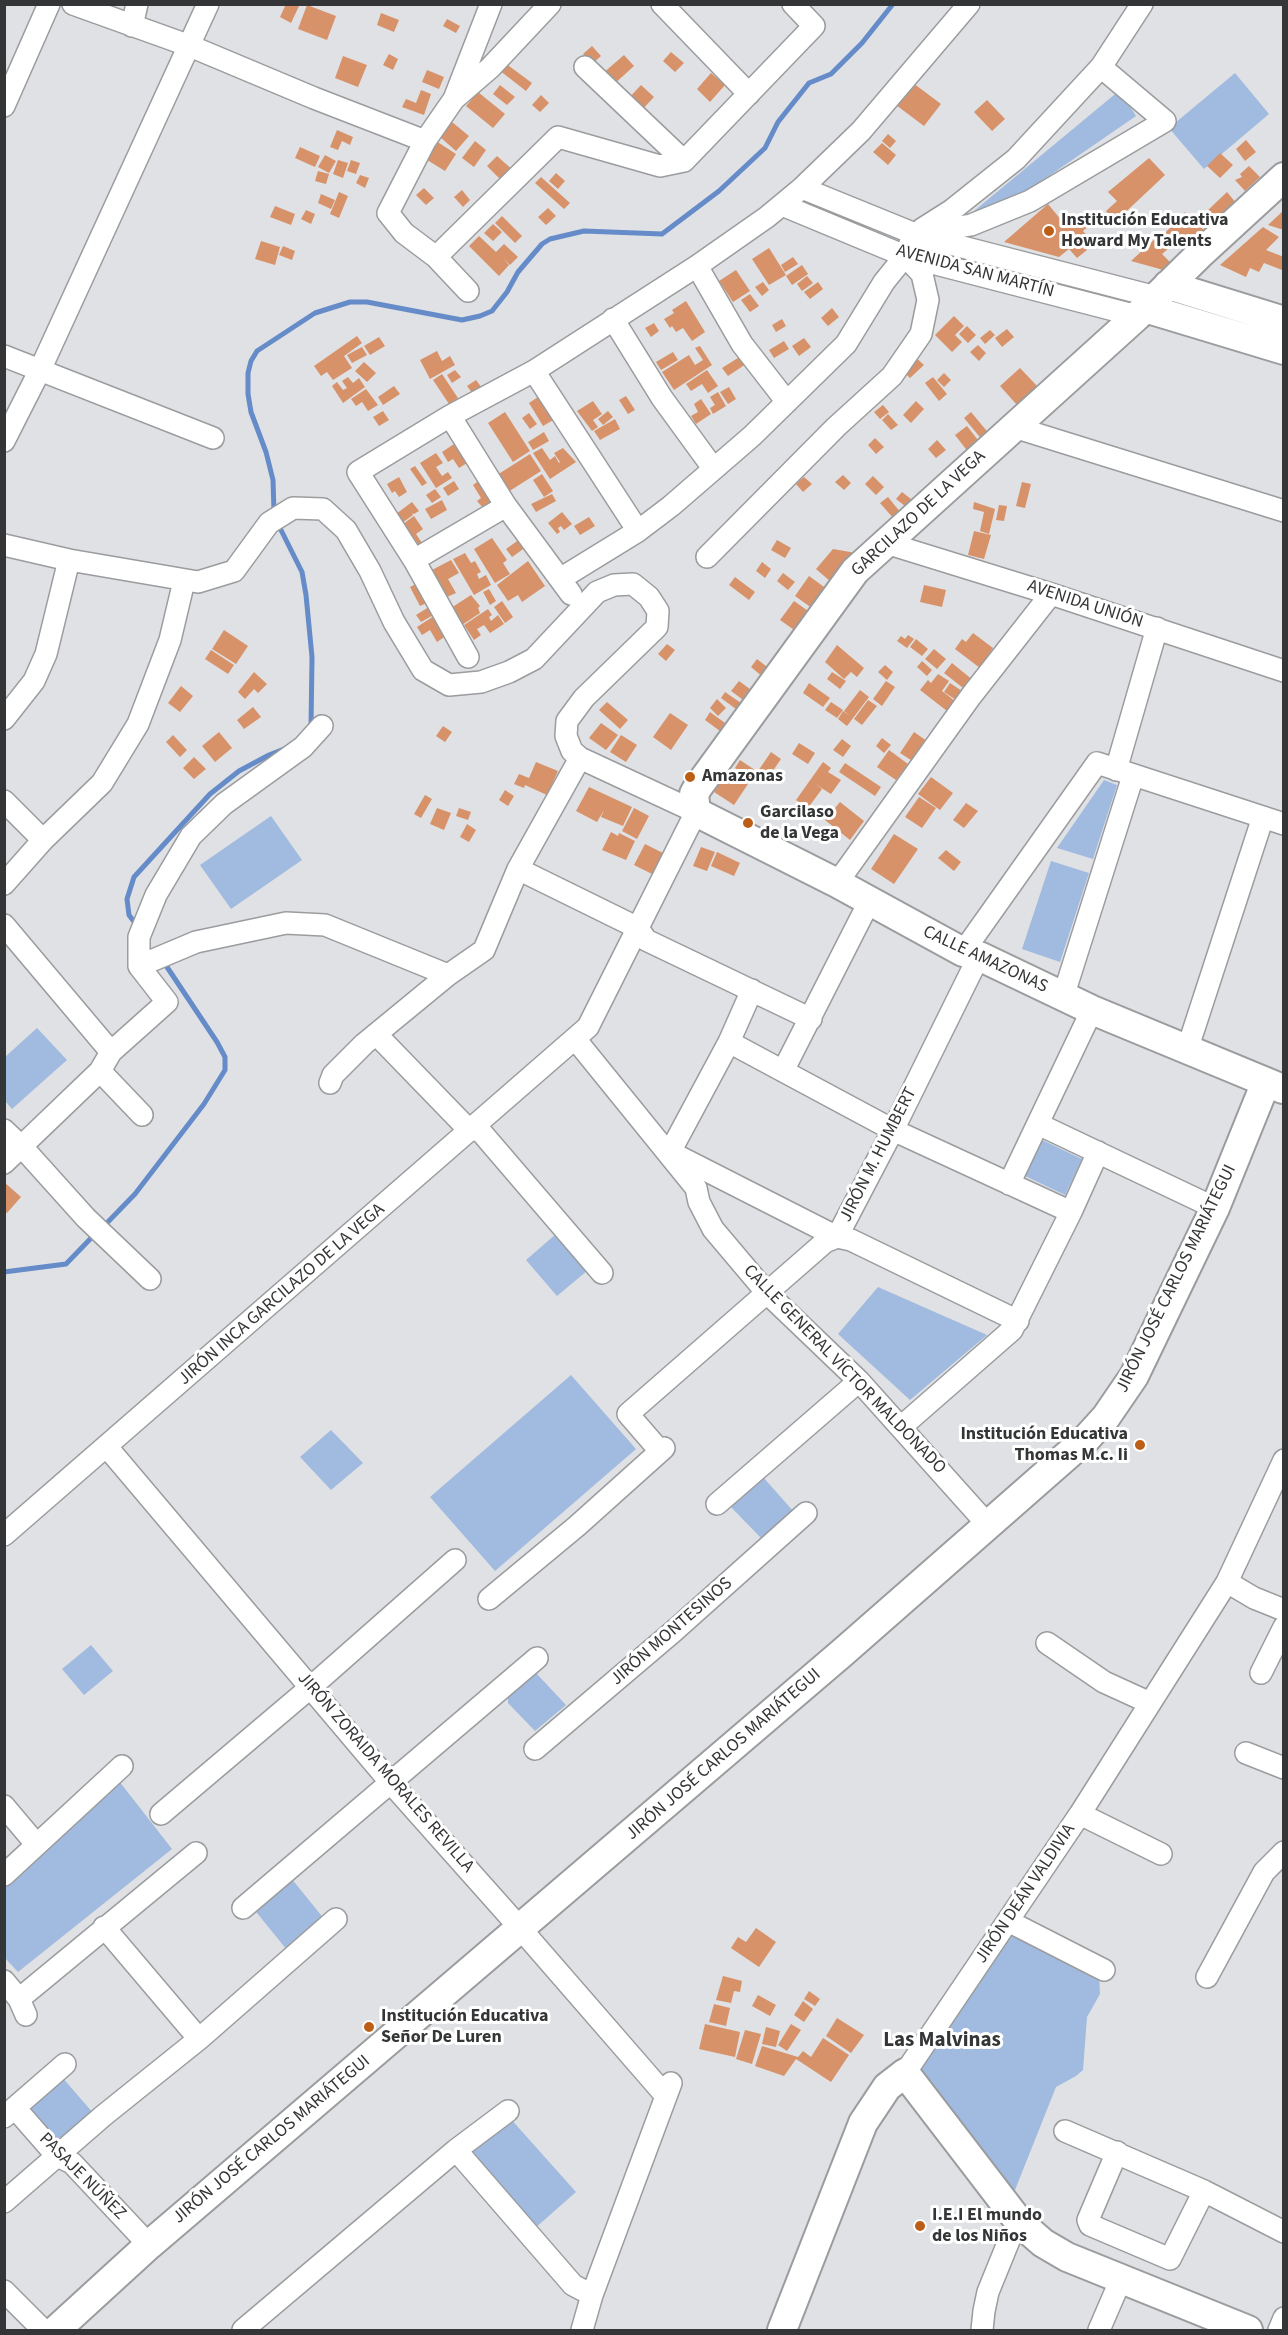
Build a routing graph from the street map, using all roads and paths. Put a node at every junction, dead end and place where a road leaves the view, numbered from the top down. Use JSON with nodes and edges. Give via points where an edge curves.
{"nodes":[{"id":1,"x":49,"y":4,"type":"edge"},
{"id":2,"x":74,"y":4,"type":"edge"},
{"id":3,"x":137,"y":4,"type":"edge"},
{"id":4,"x":208,"y":4,"type":"edge"},
{"id":5,"x":490,"y":4,"type":"edge"},
{"id":6,"x":550,"y":4,"type":"edge"},
{"id":7,"x":662,"y":4,"type":"edge"},
{"id":8,"x":793,"y":4,"type":"edge"},
{"id":9,"x":969,"y":4,"type":"edge"},
{"id":10,"x":1142,"y":4,"type":"edge"},
{"id":11,"x":132,"y":26,"type":"junction"},
{"id":12,"x":190,"y":46,"type":"junction"},
{"id":13,"x":585,"y":67,"type":"dead end"},
{"id":14,"x":1101,"y":67,"type":"junction"},
{"id":15,"x":749,"y":94,"type":"junction"},
{"id":16,"x":454,"y":99,"type":"junction"},
{"id":17,"x":4,"y":106,"type":"edge"},
{"id":18,"x":425,"y":141,"type":"junction"},
{"id":19,"x":684,"y":161,"type":"junction"},
{"id":20,"x":1284,"y":177,"type":"edge"},
{"id":21,"x":802,"y":188,"type":"junction"},
{"id":22,"x":782,"y":205,"type":"junction"},
{"id":23,"x":914,"y":234,"type":"junction"},
{"id":24,"x":905,"y":256,"type":"junction"},
{"id":25,"x":436,"y":257,"type":"junction"},
{"id":26,"x":697,"y":266,"type":"junction"},
{"id":27,"x":468,"y":291,"type":"dead end"},
{"id":28,"x":1152,"y":302,"type":"junction"},
{"id":29,"x":613,"y":319,"type":"junction"},
{"id":30,"x":1284,"y":321,"type":"edge"},
{"id":31,"x":1284,"y":351,"type":"edge"},
{"id":32,"x":4,"y":356,"type":"edge"},
{"id":33,"x":40,"y":370,"type":"junction"},
{"id":34,"x":534,"y":370,"type":"junction"},
{"id":35,"x":787,"y":402,"type":"junction"},
{"id":36,"x":450,"y":416,"type":"junction"},
{"id":37,"x":1014,"y":427,"type":"junction"},
{"id":38,"x":213,"y":438,"type":"dead end"},
{"id":39,"x":4,"y":441,"type":"edge"},
{"id":40,"x":713,"y":468,"type":"junction"},
{"id":41,"x":506,"y":506,"type":"junction"},
{"id":42,"x":1284,"y":511,"type":"edge"},
{"id":43,"x":638,"y":531,"type":"junction"},
{"id":44,"x":886,"y":543,"type":"junction"},
{"id":45,"x":4,"y":545,"type":"edge"},
{"id":46,"x":707,"y":557,"type":"dead end"},
{"id":47,"x":69,"y":560,"type":"junction"},
{"id":48,"x":414,"y":560,"type":"junction"},
{"id":49,"x":191,"y":581,"type":"junction"},
{"id":50,"x":1051,"y":594,"type":"junction"},
{"id":51,"x":1157,"y":628,"type":"junction"},
{"id":52,"x":468,"y":657,"type":"dead end"},
{"id":53,"x":1284,"y":671,"type":"edge"},
{"id":54,"x":4,"y":719,"type":"edge"},
{"id":55,"x":322,"y":726,"type":"dead end"},
{"id":56,"x":576,"y":755,"type":"junction"},
{"id":57,"x":1124,"y":773,"type":"junction"},
{"id":58,"x":4,"y":801,"type":"edge"},
{"id":59,"x":696,"y":812,"type":"junction"},
{"id":60,"x":1263,"y":817,"type":"junction"},
{"id":61,"x":1284,"y":824,"type":"edge"},
{"id":62,"x":43,"y":840,"type":"junction"},
{"id":63,"x":518,"y":869,"type":"junction"},
{"id":64,"x":837,"y":883,"type":"junction"},
{"id":65,"x":4,"y":884,"type":"edge"},
{"id":66,"x":869,"y":902,"type":"junction"},
{"id":67,"x":4,"y":925,"type":"edge"},
{"id":68,"x":638,"y":928,"type":"junction"},
{"id":69,"x":971,"y":954,"type":"junction"},
{"id":70,"x":148,"y":963,"type":"junction"},
{"id":71,"x":448,"y":975,"type":"junction"},
{"id":72,"x":752,"y":990,"type":"junction"},
{"id":73,"x":1063,"y":997,"type":"junction"},
{"id":74,"x":1092,"y":1010,"type":"junction"},
{"id":75,"x":811,"y":1019,"type":"junction"},
{"id":76,"x":376,"y":1034,"type":"junction"},
{"id":77,"x":576,"y":1040,"type":"junction"},
{"id":78,"x":729,"y":1042,"type":"junction"},
{"id":79,"x":1187,"y":1050,"type":"junction"},
{"id":80,"x":111,"y":1052,"type":"junction"},
{"id":81,"x":100,"y":1071,"type":"junction"},
{"id":82,"x":783,"y":1071,"type":"junction"},
{"id":83,"x":330,"y":1083,"type":"dead end"},
{"id":84,"x":1275,"y":1086,"type":"edge"},
{"id":85,"x":142,"y":1115,"type":"dead end"},
{"id":86,"x":1038,"y":1124,"type":"junction"},
{"id":87,"x":473,"y":1129,"type":"junction"},
{"id":88,"x":4,"y":1130,"type":"edge"},
{"id":89,"x":893,"y":1130,"type":"junction"},
{"id":90,"x":23,"y":1148,"type":"junction"},
{"id":91,"x":670,"y":1152,"type":"junction"},
{"id":92,"x":1098,"y":1152,"type":"junction"},
{"id":93,"x":4,"y":1163,"type":"edge"},
{"id":94,"x":1009,"y":1184,"type":"junction"},
{"id":95,"x":1215,"y":1208,"type":"junction"},
{"id":96,"x":1071,"y":1212,"type":"junction"},
{"id":97,"x":837,"y":1237,"type":"junction"},
{"id":98,"x":602,"y":1273,"type":"dead end"},
{"id":99,"x":145,"y":1274,"type":"dead end"},
{"id":100,"x":766,"y":1293,"type":"junction"},
{"id":101,"x":1018,"y":1321,"type":"junction"},
{"id":102,"x":859,"y":1381,"type":"junction"},
{"id":103,"x":901,"y":1427,"type":"junction"},
{"id":104,"x":107,"y":1447,"type":"junction"},
{"id":105,"x":1284,"y":1460,"type":"edge"},
{"id":106,"x":717,"y":1504,"type":"dead end"},
{"id":107,"x":806,"y":1513,"type":"dead end"},
{"id":108,"x":988,"y":1525,"type":"junction"},
{"id":109,"x":4,"y":1535,"type":"edge"},
{"id":110,"x":455,"y":1560,"type":"dead end"},
{"id":111,"x":1227,"y":1582,"type":"junction"},
{"id":112,"x":489,"y":1599,"type":"dead end"},
{"id":113,"x":1284,"y":1610,"type":"edge"},
{"id":114,"x":1284,"y":1627,"type":"edge"},
{"id":115,"x":1047,"y":1643,"type":"dead end"},
{"id":116,"x":537,"y":1658,"type":"dead end"},
{"id":117,"x":1261,"y":1673,"type":"dead end"},
{"id":118,"x":311,"y":1687,"type":"junction"},
{"id":119,"x":1150,"y":1703,"type":"junction"},
{"id":120,"x":535,"y":1749,"type":"dead end"},
{"id":121,"x":1246,"y":1753,"type":"dead end"},
{"id":122,"x":122,"y":1766,"type":"dead end"},
{"id":123,"x":1284,"y":1768,"type":"edge"},
{"id":124,"x":391,"y":1783,"type":"junction"},
{"id":125,"x":4,"y":1806,"type":"edge"},
{"id":126,"x":161,"y":1814,"type":"dead end"},
{"id":127,"x":1080,"y":1814,"type":"junction"},
{"id":128,"x":36,"y":1844,"type":"junction"},
{"id":129,"x":1284,"y":1852,"type":"edge"},
{"id":130,"x":196,"y":1853,"type":"dead end"},
{"id":131,"x":1161,"y":1854,"type":"dead end"},
{"id":132,"x":4,"y":1875,"type":"edge"},
{"id":133,"x":243,"y":1908,"type":"dead end"},
{"id":134,"x":336,"y":1919,"type":"dead end"},
{"id":135,"x":1008,"y":1921,"type":"junction"},
{"id":136,"x":104,"y":1927,"type":"junction"},
{"id":137,"x":520,"y":1928,"type":"junction"},
{"id":138,"x":1104,"y":1970,"type":"dead end"},
{"id":139,"x":1207,"y":1977,"type":"dead end"},
{"id":140,"x":4,"y":1981,"type":"edge"},
{"id":141,"x":199,"y":2039,"type":"junction"},
{"id":142,"x":65,"y":2064,"type":"dead end"},
{"id":143,"x":906,"y":2073,"type":"junction"},
{"id":144,"x":507,"y":2111,"type":"dead end"},
{"id":145,"x":10,"y":2113,"type":"edge"},
{"id":146,"x":1065,"y":2131,"type":"dead end"},
{"id":147,"x":456,"y":2150,"type":"junction"},
{"id":148,"x":1117,"y":2152,"type":"junction"},
{"id":149,"x":57,"y":2156,"type":"junction"},
{"id":150,"x":1204,"y":2191,"type":"junction"},
{"id":151,"x":4,"y":2202,"type":"edge"},
{"id":152,"x":1020,"y":2223,"type":"junction"},
{"id":153,"x":1284,"y":2232,"type":"edge"},
{"id":154,"x":149,"y":2245,"type":"junction"},
{"id":155,"x":1121,"y":2279,"type":"junction"},
{"id":156,"x":4,"y":2291,"type":"edge"},
{"id":157,"x":592,"y":2295,"type":"junction"},
{"id":158,"x":1284,"y":2318,"type":"edge"},
{"id":159,"x":1235,"y":2328,"type":"edge"},
{"id":160,"x":44,"y":2331,"type":"edge"},
{"id":161,"x":56,"y":2331,"type":"edge"},
{"id":162,"x":243,"y":2331,"type":"edge"},
{"id":163,"x":570,"y":2331,"type":"edge"},
{"id":164,"x":582,"y":2331,"type":"edge"},
{"id":165,"x":782,"y":2331,"type":"edge"},
{"id":166,"x":982,"y":2331,"type":"edge"},
{"id":167,"x":1099,"y":2331,"type":"edge"},
{"id":168,"x":1279,"y":2331,"type":"edge"}],
"edges":[{"from":1,"to":17,"type":"street"},
{"from":2,"to":11,"type":"street"},
{"from":3,"to":11,"type":"street"},
{"from":4,"to":12,"type":"street"},
{"from":5,"to":16,"type":"street"},
{"from":6,"to":16,"type":"street","via":[[490,68]]},
{"from":7,"to":15,"type":"street"},
{"from":8,"to":15,"type":"street","via":[[814,26]]},
{"from":9,"to":21,"type":"street","via":[[861,131]]},
{"from":10,"to":14,"type":"street"},
{"from":11,"to":12,"type":"street"},
{"from":12,"to":18,"type":"street"},
{"from":12,"to":33,"type":"street"},
{"from":13,"to":19,"type":"street"},
{"from":14,"to":23,"type":"street","via":[[1016,159],[952,210]]},
{"from":14,"to":23,"type":"street","via":[[1165,121],[1030,201],[971,225]]},
{"from":15,"to":19,"type":"street"},
{"from":16,"to":18,"type":"street"},
{"from":18,"to":25,"type":"street","via":[[388,213],[404,233]]},
{"from":19,"to":25,"type":"street","via":[[660,166],[558,137]]},
{"from":20,"to":28,"type":"street","name":"GARCILAZO DE LA VEGA"},
{"from":21,"to":22,"type":"street"},
{"from":21,"to":23,"type":"street","name":"AVENIDA SAN MARTÍN"},
{"from":22,"to":24,"type":"street","name":"AVENIDA SAN MARTÍN"},
{"from":22,"to":26,"type":"street"},
{"from":23,"to":24,"type":"street"},
{"from":23,"to":28,"type":"street","name":"AVENIDA SAN MARTÍN"},
{"from":24,"to":28,"type":"street","name":"AVENIDA SAN MARTÍN"},
{"from":24,"to":35,"type":"street","via":[[846,344]]},
{"from":24,"to":46,"type":"street","via":[[922,274],[928,300],[921,334],[892,376]]},
{"from":25,"to":27,"type":"street"},
{"from":26,"to":29,"type":"street"},
{"from":26,"to":35,"type":"street","via":[[742,344]]},
{"from":28,"to":30,"type":"street","name":"AVENIDA SAN MARTÍN"},
{"from":28,"to":31,"type":"street","name":"AVENIDA SAN MARTÍN"},
{"from":28,"to":37,"type":"street","name":"GARCILAZO DE LA VEGA"},
{"from":29,"to":34,"type":"street"},
{"from":29,"to":40,"type":"street","via":[[662,398]]},
{"from":32,"to":33,"type":"street"},
{"from":33,"to":38,"type":"street"},
{"from":33,"to":39,"type":"street"},
{"from":34,"to":36,"type":"street"},
{"from":34,"to":43,"type":"street"},
{"from":35,"to":40,"type":"street"},
{"from":36,"to":41,"type":"street"},
{"from":36,"to":48,"type":"street","via":[[358,472]]},
{"from":37,"to":42,"type":"street"},
{"from":37,"to":44,"type":"street","name":"GARCILAZO DE LA VEGA"},
{"from":40,"to":43,"type":"street"},
{"from":41,"to":43,"type":"street","via":[[565,587]]},
{"from":41,"to":48,"type":"street"},
{"from":44,"to":50,"type":"street","name":"AVENIDA UNIÓN"},
{"from":44,"to":59,"type":"street","name":"GARCILAZO DE LA VEGA","via":[[855,571],[698,787],[694,794]]},
{"from":45,"to":47,"type":"street"},
{"from":47,"to":49,"type":"street"},
{"from":47,"to":54,"type":"street","via":[[46,654],[34,681]]},
{"from":48,"to":52,"type":"street"},
{"from":49,"to":56,"type":"street","via":[[234,571],[269,523],[292,508],[323,509],[345,530],[423,670],[449,685],[481,682],[534,659],[597,592],[614,585],[633,584],[658,611],[657,627],[584,698],[567,721],[566,736]]},
{"from":49,"to":62,"type":"street","via":[[138,724],[102,783]]},
{"from":50,"to":51,"type":"street","name":"AVENIDA UNIÓN"},
{"from":50,"to":64,"type":"street","via":[[971,696]]},
{"from":51,"to":53,"type":"street","name":"AVENIDA UNIÓN"},
{"from":51,"to":57,"type":"street"},
{"from":55,"to":70,"type":"street","via":[[303,747],[224,804],[191,836],[156,895],[139,937]]},
{"from":56,"to":59,"type":"street"},
{"from":56,"to":63,"type":"street"},
{"from":57,"to":60,"type":"street"},
{"from":57,"to":69,"type":"street","name":"JIRÓN M. HUMBERT","via":[[1097,763]]},
{"from":57,"to":73,"type":"street"},
{"from":58,"to":62,"type":"street"},
{"from":59,"to":64,"type":"street","name":"CALLE AMAZONAS"},
{"from":59,"to":68,"type":"street","name":"JIRÓN INCA GARCILAZO DE LA VEGA"},
{"from":60,"to":61,"type":"street"},
{"from":60,"to":79,"type":"street"},
{"from":62,"to":65,"type":"street"},
{"from":63,"to":68,"type":"street"},
{"from":63,"to":71,"type":"street","via":[[484,950]]},
{"from":64,"to":66,"type":"street","name":"CALLE AMAZONAS"},
{"from":66,"to":69,"type":"street","name":"CALLE AMAZONAS"},
{"from":66,"to":75,"type":"street"},
{"from":67,"to":80,"type":"street"},
{"from":68,"to":72,"type":"street","via":[[645,940]]},
{"from":68,"to":77,"type":"street","name":"JIRÓN INCA GARCILAZO DE LA VEGA","via":[[588,1028]]},
{"from":69,"to":73,"type":"street","name":"CALLE AMAZONAS"},
{"from":69,"to":89,"type":"street","name":"JIRÓN M. HUMBERT"},
{"from":70,"to":71,"type":"street","via":[[196,942],[286,923],[325,925]]},
{"from":70,"to":80,"type":"street","via":[[167,1002]]},
{"from":71,"to":76,"type":"street"},
{"from":72,"to":75,"type":"street"},
{"from":72,"to":78,"type":"street"},
{"from":73,"to":74,"type":"street","name":"CALLE AMAZONAS"},
{"from":74,"to":79,"type":"street","name":"CALLE AMAZONAS"},
{"from":74,"to":86,"type":"street"},
{"from":75,"to":82,"type":"street"},
{"from":76,"to":83,"type":"street","via":[[333,1075]]},
{"from":76,"to":87,"type":"street"},
{"from":77,"to":87,"type":"street","name":"JIRÓN INCA GARCILAZO DE LA VEGA"},
{"from":77,"to":91,"type":"street","name":"CALLE GENERAL VÍCTOR MALDONADO"},
{"from":78,"to":82,"type":"street"},
{"from":78,"to":91,"type":"street"},
{"from":79,"to":84,"type":"street","name":"CALLE AMAZONAS"},
{"from":80,"to":81,"type":"street"},
{"from":81,"to":85,"type":"street"},
{"from":81,"to":90,"type":"street"},
{"from":82,"to":89,"type":"street"},
{"from":84,"to":95,"type":"street","name":"JIRÓN JOSÉ CARLOS MARIÁTEGUI"},
{"from":86,"to":92,"type":"street"},
{"from":86,"to":94,"type":"street"},
{"from":87,"to":98,"type":"street"},
{"from":87,"to":104,"type":"street","name":"JIRÓN INCA GARCILAZO DE LA VEGA"},
{"from":88,"to":90,"type":"street"},
{"from":89,"to":94,"type":"street"},
{"from":89,"to":97,"type":"street","name":"JIRÓN M. HUMBERT"},
{"from":90,"to":93,"type":"street"},
{"from":90,"to":99,"type":"street","via":[[86,1218]]},
{"from":91,"to":97,"type":"street"},
{"from":91,"to":100,"type":"street","name":"CALLE GENERAL VÍCTOR MALDONADO","via":[[696,1188],[713,1229]]},
{"from":92,"to":95,"type":"street"},
{"from":92,"to":96,"type":"street"},
{"from":94,"to":96,"type":"street"},
{"from":95,"to":108,"type":"street","name":"JIRÓN JOSÉ CARLOS MARIÁTEGUI","via":[[1134,1376],[1118,1401],[1078,1447]]},
{"from":96,"to":101,"type":"street"},
{"from":97,"to":100,"type":"street","name":"JIRÓN M. HUMBERT","via":[[825,1242]]},
{"from":97,"to":101,"type":"street","via":[[851,1240]]},
{"from":100,"to":102,"type":"street","name":"CALLE GENERAL VÍCTOR MALDONADO"},
{"from":100,"to":112,"type":"street","name":"JIRÓN M. HUMBERT","via":[[628,1413],[662,1450]]},
{"from":101,"to":103,"type":"street"},
{"from":102,"to":103,"type":"street","name":"CALLE GENERAL VÍCTOR MALDONADO"},
{"from":102,"to":106,"type":"street"},
{"from":103,"to":108,"type":"street","name":"CALLE GENERAL VÍCTOR MALDONADO"},
{"from":104,"to":109,"type":"street","name":"JIRÓN INCA GARCILAZO DE LA VEGA"},
{"from":104,"to":118,"type":"street","name":"JIRÓN ZORAIDA MORALES REVILLA"},
{"from":105,"to":111,"type":"street","name":"JIRÓN DEÁN VALDIVIA"},
{"from":107,"to":120,"type":"street","name":"JIRÓN MONTESINOS"},
{"from":108,"to":137,"type":"street","name":"JIRÓN JOSÉ CARLOS MARIÁTEGUI"},
{"from":110,"to":118,"type":"street"},
{"from":111,"to":113,"type":"street"},
{"from":111,"to":119,"type":"street","name":"JIRÓN DEÁN VALDIVIA"},
{"from":114,"to":117,"type":"street"},
{"from":115,"to":119,"type":"street","via":[[1104,1682]]},
{"from":116,"to":124,"type":"street"},
{"from":118,"to":124,"type":"street","name":"JIRÓN ZORAIDA MORALES REVILLA"},
{"from":118,"to":126,"type":"street"},
{"from":119,"to":127,"type":"street","name":"JIRÓN DEÁN VALDIVIA"},
{"from":121,"to":123,"type":"street"},
{"from":122,"to":128,"type":"street"},
{"from":124,"to":133,"type":"street"},
{"from":124,"to":137,"type":"street","name":"JIRÓN ZORAIDA MORALES REVILLA"},
{"from":125,"to":128,"type":"street"},
{"from":127,"to":131,"type":"street"},
{"from":127,"to":135,"type":"street","name":"JIRÓN DEÁN VALDIVIA"},
{"from":128,"to":132,"type":"street"},
{"from":129,"to":139,"type":"street","via":[[1264,1872]]},
{"from":130,"to":136,"type":"street"},
{"from":134,"to":141,"type":"street"},
{"from":135,"to":138,"type":"street"},
{"from":135,"to":143,"type":"street","name":"JIRÓN DEÁN VALDIVIA"},
{"from":136,"to":140,"type":"street","via":[[23,2007]]},
{"from":136,"to":141,"type":"street"},
{"from":137,"to":154,"type":"street","name":"JIRÓN JOSÉ CARLOS MARIÁTEGUI"},
{"from":137,"to":157,"type":"street","name":"JIRÓN ZORAIDA MORALES REVILLA","via":[[669,2089]]},
{"from":141,"to":149,"type":"street"},
{"from":142,"to":145,"type":"street"},
{"from":143,"to":152,"type":"street"},
{"from":143,"to":165,"type":"street","name":"JIRÓN DEÁN VALDIVIA","via":[[887,2087],[864,2123]]},
{"from":144,"to":147,"type":"street"},
{"from":145,"to":149,"type":"street","name":"PASAJE NÚÑEZ"},
{"from":146,"to":148,"type":"street"},
{"from":147,"to":157,"type":"street","via":[[573,2285]]},
{"from":147,"to":162,"type":"street"},
{"from":148,"to":150,"type":"street"},
{"from":148,"to":150,"type":"street","via":[[1088,2220],[1090,2225],[1170,2259]]},
{"from":149,"to":151,"type":"street"},
{"from":149,"to":154,"type":"street","name":"PASAJE NÚÑEZ","via":[[72,2163]]},
{"from":150,"to":153,"type":"street"},
{"from":152,"to":155,"type":"street","via":[[1067,2257]]},
{"from":152,"to":166,"type":"street","via":[[988,2292]]},
{"from":154,"to":161,"type":"street","name":"JIRÓN JOSÉ CARLOS MARIÁTEGUI"},
{"from":155,"to":159,"type":"street"},
{"from":155,"to":167,"type":"street"},
{"from":156,"to":160,"type":"street"},
{"from":157,"to":163,"type":"street"},
{"from":157,"to":164,"type":"street"},
{"from":158,"to":168,"type":"street"}]}
